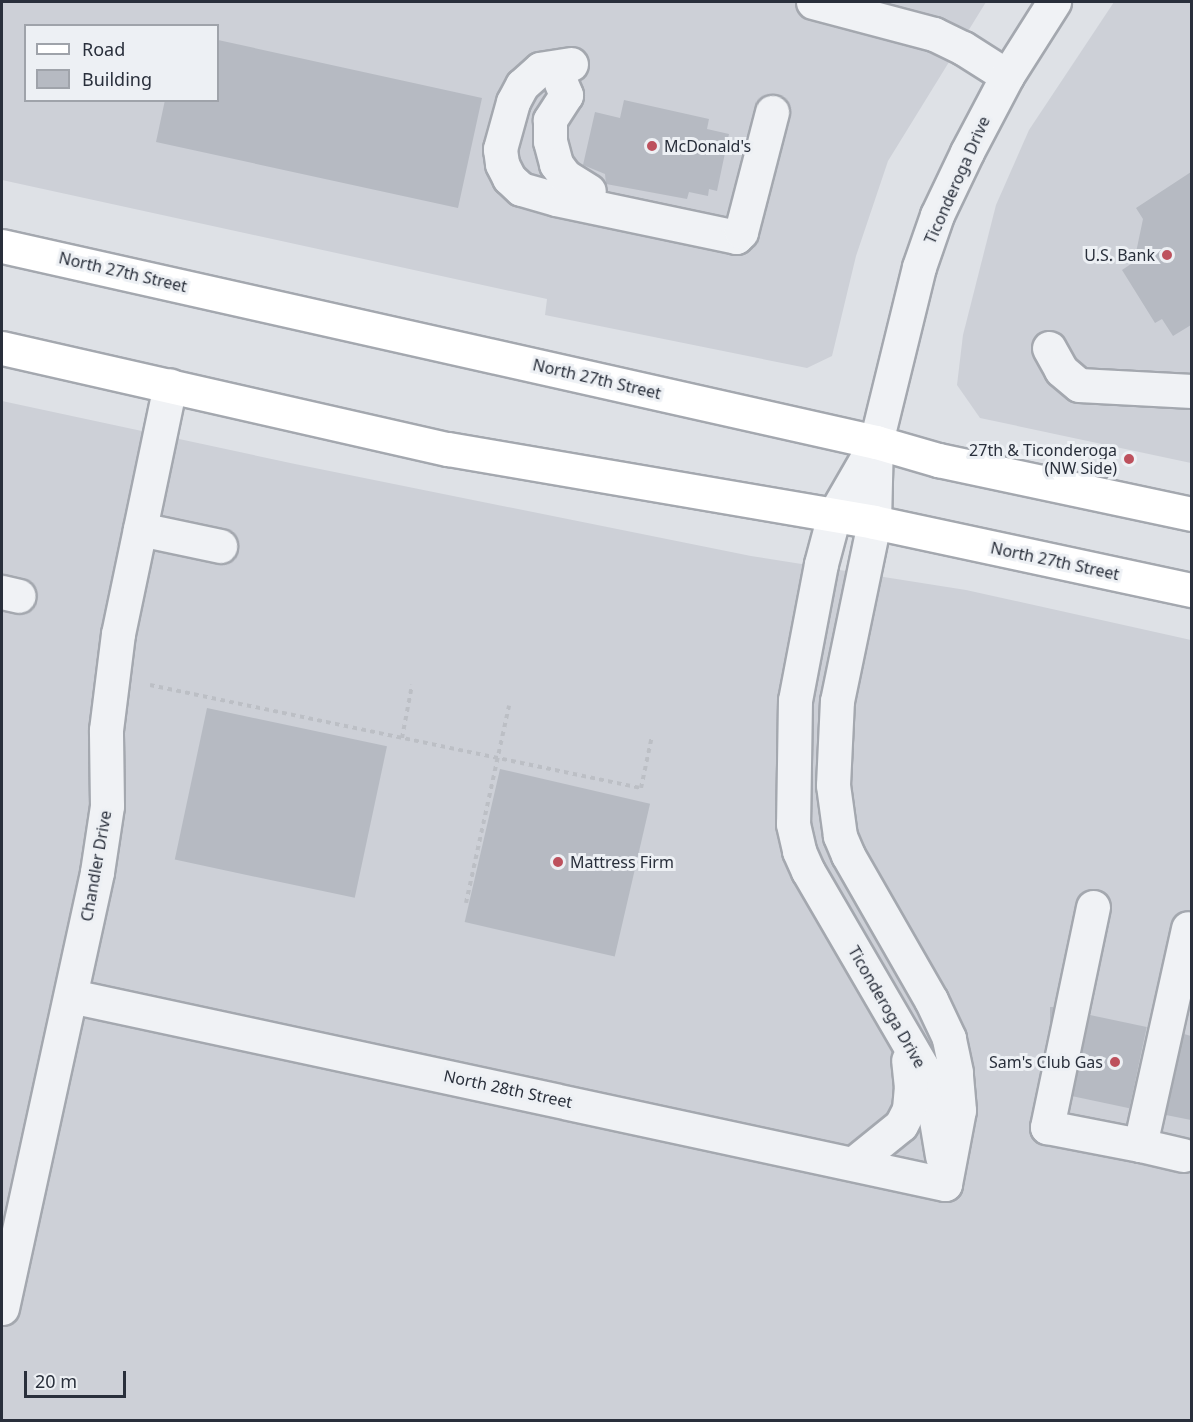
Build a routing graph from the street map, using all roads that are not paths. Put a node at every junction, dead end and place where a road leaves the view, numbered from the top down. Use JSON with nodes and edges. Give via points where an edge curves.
{"nodes":[{"id":1,"x":813,"y":2,"type":"edge"},
{"id":2,"x":1054,"y":2,"type":"edge"},
{"id":3,"x":1007,"y":76,"type":"junction"},
{"id":4,"x":772,"y":112,"type":"dead end"},
{"id":5,"x":744,"y":223,"type":"junction"},
{"id":6,"x":2,"y":246,"type":"edge"},
{"id":7,"x":2,"y":348,"type":"edge"},
{"id":8,"x":1048,"y":348,"type":"dead end"},
{"id":9,"x":170,"y":385,"type":"junction"},
{"id":10,"x":1191,"y":391,"type":"edge"},
{"id":11,"x":876,"y":442,"type":"junction"},
{"id":12,"x":1191,"y":514,"type":"edge"},
{"id":13,"x":834,"y":515,"type":"junction"},
{"id":14,"x":874,"y":522,"type":"junction"},
{"id":15,"x":140,"y":529,"type":"junction"},
{"id":16,"x":220,"y":546,"type":"dead end"},
{"id":17,"x":1191,"y":590,"type":"edge"},
{"id":18,"x":1093,"y":907,"type":"dead end"},
{"id":19,"x":1188,"y":928,"type":"dead end"},
{"id":20,"x":71,"y":996,"type":"junction"},
{"id":21,"x":899,"y":1026,"type":"junction"},
{"id":22,"x":1140,"y":1146,"type":"junction"},
{"id":23,"x":1183,"y":1155,"type":"dead end"},
{"id":24,"x":854,"y":1163,"type":"junction"},
{"id":25,"x":945,"y":1184,"type":"junction"},
{"id":26,"x":2,"y":1308,"type":"edge"}],
"edges":[{"from":1,"to":3,"type":"street","via":[[934,34]]},
{"from":2,"to":3,"type":"street","name":"Ticonderoga Drive"},
{"from":3,"to":11,"type":"street","name":"Ticonderoga Drive","via":[[955,174],[926,244]]},
{"from":4,"to":5,"type":"street"},
{"from":5,"to":5,"type":"street","via":[[741,232],[732,238],[521,189],[509,178],[500,149],[522,85],[540,69],[566,74],[542,84],[525,109],[519,150],[524,165],[534,175],[550,183]]},
{"from":6,"to":11,"type":"main road","name":"North 27th Street"},
{"from":7,"to":9,"type":"main road","name":"North 27th Street"},
{"from":8,"to":10,"type":"street","via":[[1061,370],[1079,385]]},
{"from":9,"to":13,"type":"main road","name":"North 27th Street","via":[[448,449]]},
{"from":9,"to":15,"type":"street","name":"Chandler Drive"},
{"from":11,"to":12,"type":"main road","name":"North 27th Street","via":[[938,460]]},
{"from":11,"to":13,"type":"street","name":"Ticonderoga Drive"},
{"from":11,"to":14,"type":"street","name":"Ticonderoga Drive"},
{"from":13,"to":14,"type":"main road","name":"North 27th Street"},
{"from":13,"to":21,"type":"street","name":"Ticonderoga Drive","via":[[795,700],[793,824],[808,871]]},
{"from":14,"to":17,"type":"main road","name":"North 27th Street"},
{"from":14,"to":25,"type":"street","name":"Ticonderoga Drive","via":[[837,701],[833,749],[835,809],[848,855],[932,1000],[949,1038],[957,1072],[959,1110]]},
{"from":15,"to":16,"type":"street"},
{"from":15,"to":20,"type":"street","name":"Chandler Drive","via":[[118,634],[109,702],[104,828]]},
{"from":18,"to":22,"type":"street","via":[[1047,1127]]},
{"from":19,"to":22,"type":"street"},
{"from":20,"to":24,"type":"street","name":"North 28th Street"},
{"from":20,"to":26,"type":"street","name":"Chandler Drive"},
{"from":21,"to":24,"type":"street","via":[[909,1063],[909,1109],[899,1129]]},
{"from":21,"to":25,"type":"street","name":"Ticonderoga Drive","via":[[924,1070],[938,1126]]},
{"from":22,"to":23,"type":"street"},
{"from":24,"to":25,"type":"street","name":"North 28th Street"}]}
